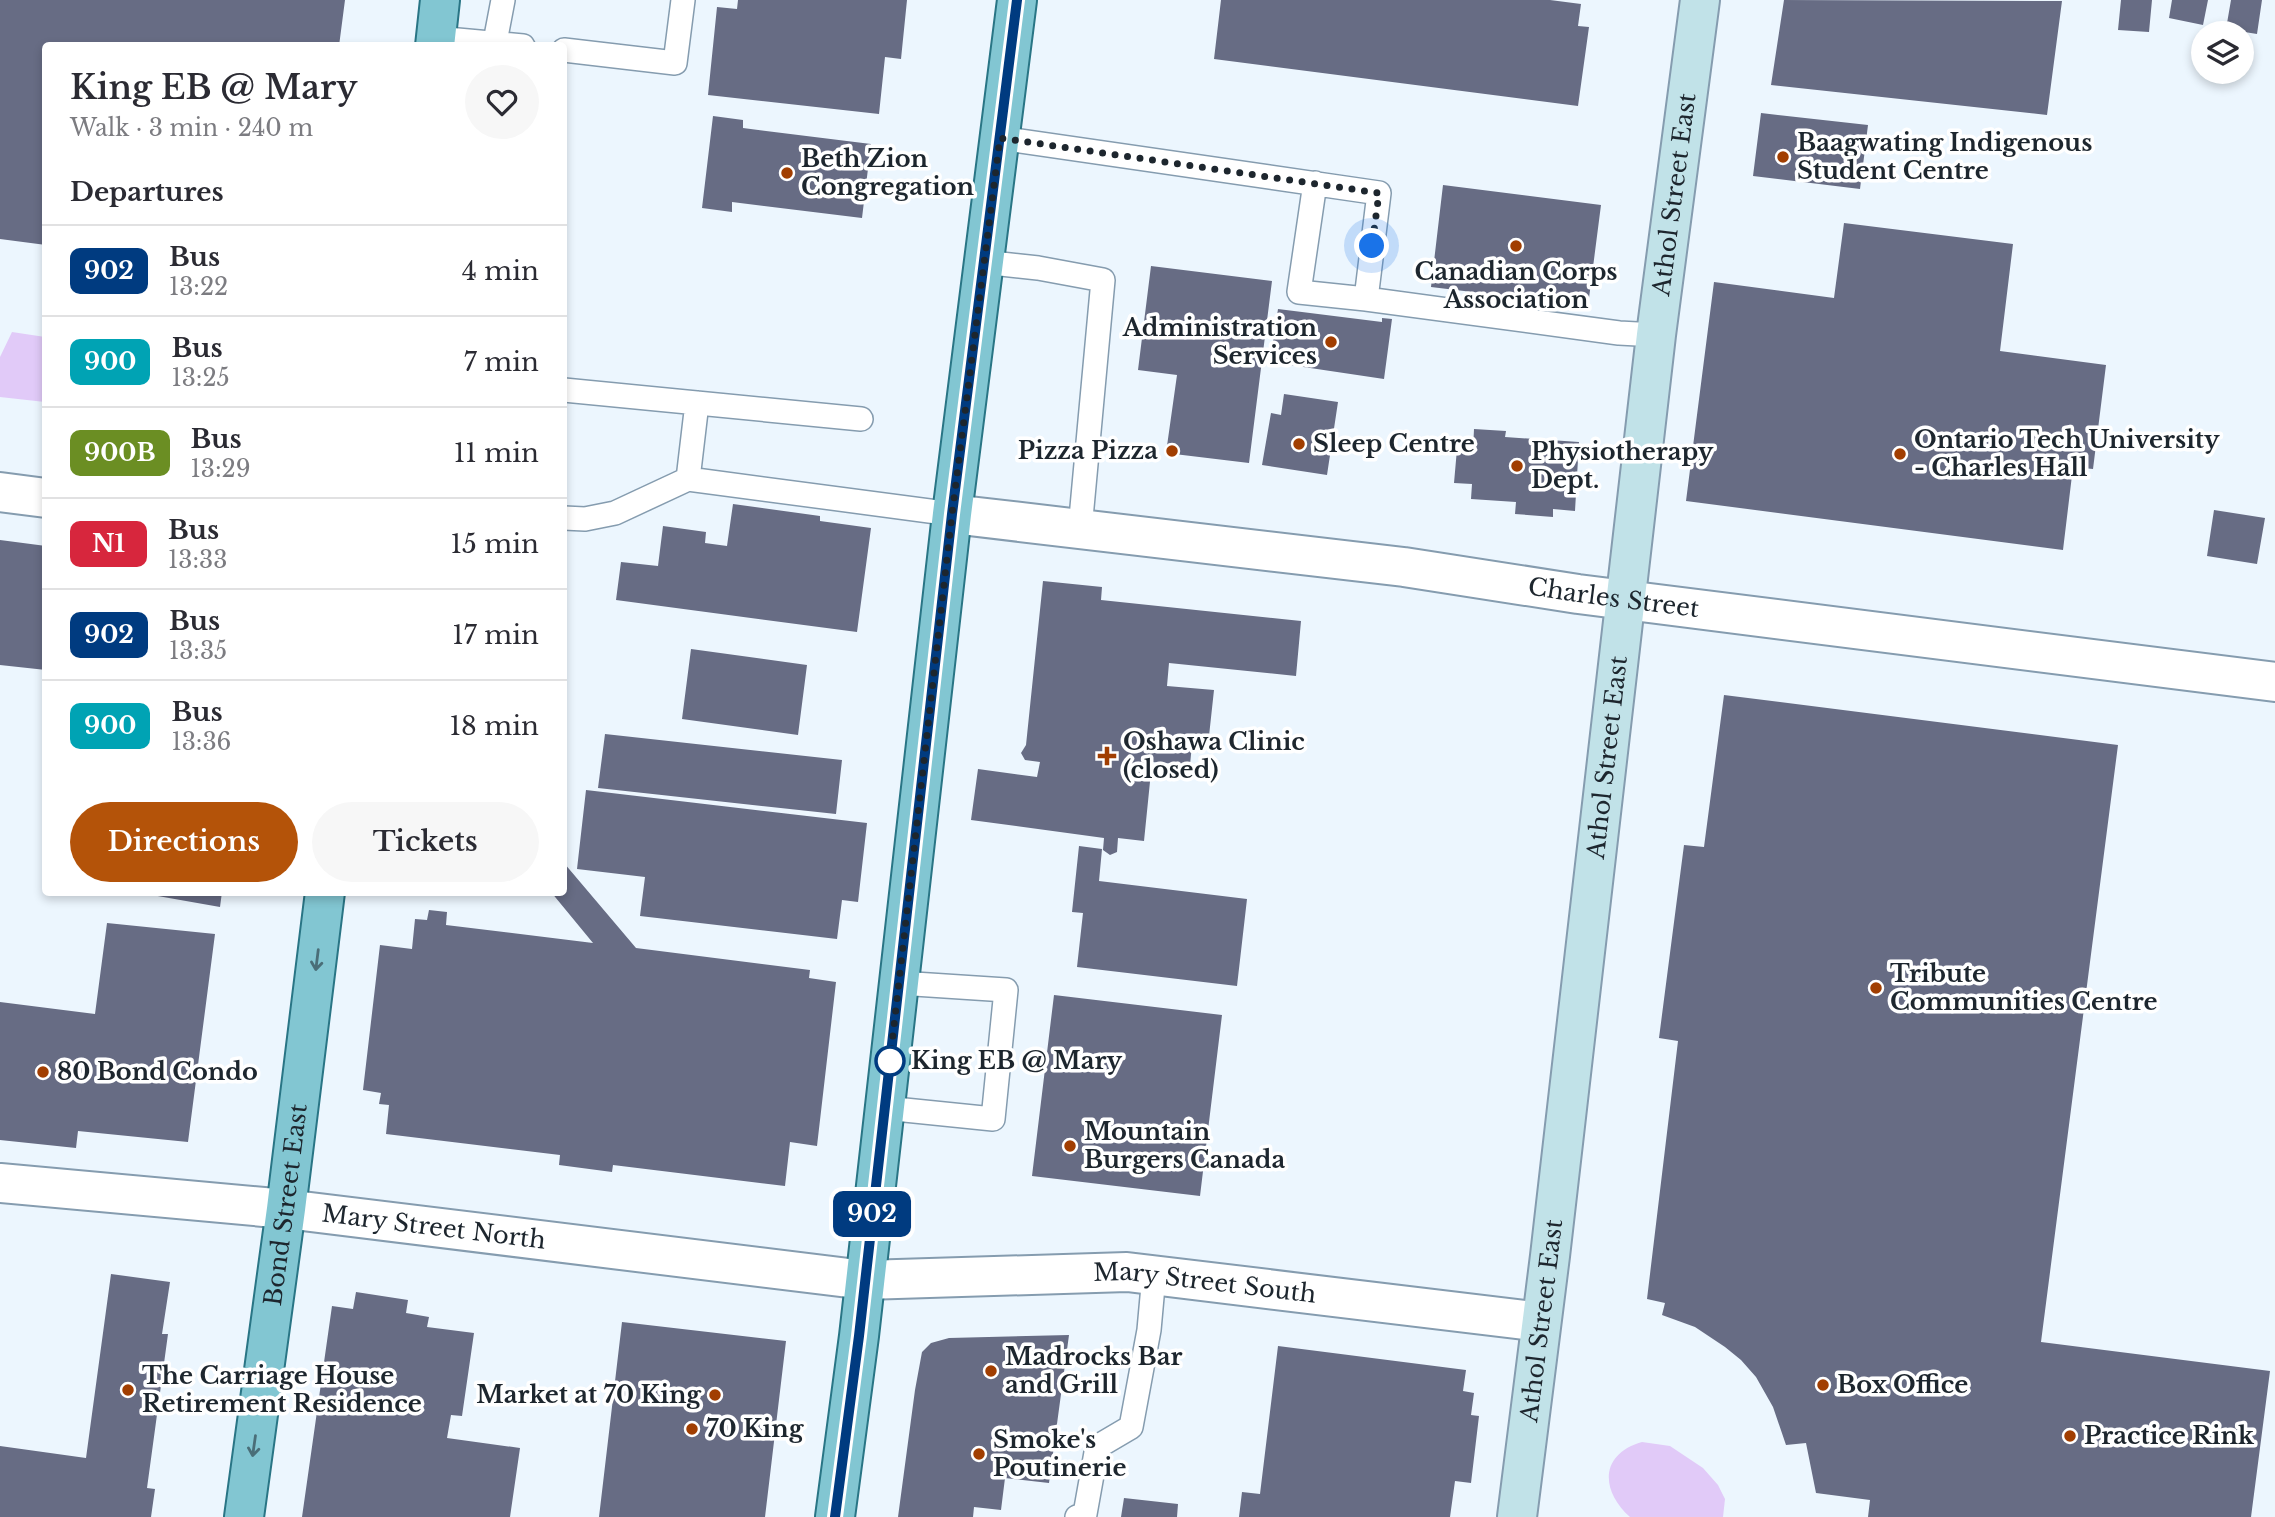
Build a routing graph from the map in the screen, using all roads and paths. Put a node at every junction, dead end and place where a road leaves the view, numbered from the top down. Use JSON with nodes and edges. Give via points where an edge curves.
{"nodes":[{"id":1,"x":440,"y":0,"type":"edge"},
{"id":2,"x":503,"y":0,"type":"edge"},
{"id":3,"x":684,"y":0,"type":"edge"},
{"id":4,"x":1017,"y":0,"type":"edge"},
{"id":5,"x":1700,"y":0,"type":"edge"},
{"id":6,"x":435,"y":42,"type":"edge"},
{"id":7,"x":495,"y":42,"type":"joint"},
{"id":8,"x":567,"y":50,"type":"edge"},
{"id":9,"x":1000,"y":138,"type":"junction"},
{"id":10,"x":1315,"y":183,"type":"junction"},
{"id":11,"x":984,"y":262,"type":"junction"},
{"id":12,"x":1366,"y":299,"type":"junction"},
{"id":13,"x":1656,"y":335,"type":"junction"},
{"id":14,"x":567,"y":390,"type":"edge"},
{"id":15,"x":697,"y":404,"type":"junction"},
{"id":16,"x":861,"y":419,"type":"dead end"},
{"id":17,"x":688,"y":479,"type":"junction"},
{"id":18,"x":0,"y":492,"type":"edge"},
{"id":19,"x":42,"y":497,"type":"edge"},
{"id":20,"x":952,"y":514,"type":"junction"},
{"id":21,"x":567,"y":518,"type":"edge"},
{"id":22,"x":1080,"y":529,"type":"junction"},
{"id":23,"x":1624,"y":599,"type":"junction"},
{"id":24,"x":2275,"y":682,"type":"edge"},
{"id":25,"x":325,"y":896,"type":"edge"},
{"id":26,"x":899,"y":983,"type":"junction"},
{"id":27,"x":885,"y":1108,"type":"junction"},
{"id":28,"x":0,"y":1183,"type":"edge"},
{"id":29,"x":286,"y":1209,"type":"junction"},
{"id":30,"x":1154,"y":1275,"type":"junction"},
{"id":31,"x":865,"y":1280,"type":"junction"},
{"id":32,"x":1541,"y":1322,"type":"junction"},
{"id":33,"x":244,"y":1517,"type":"edge"},
{"id":34,"x":835,"y":1517,"type":"edge"},
{"id":35,"x":1077,"y":1517,"type":"edge"},
{"id":36,"x":1517,"y":1517,"type":"edge"}],
"edges":[{"from":1,"to":6,"type":"main road"},
{"from":2,"to":7,"type":"lane"},
{"from":3,"to":8,"type":"lane","via":[[675,63]]},
{"from":4,"to":9,"type":"main road"},
{"from":5,"to":13,"type":"main road","name":"Athol Street East"},
{"from":6,"to":7,"type":"lane"},
{"from":9,"to":10,"type":"lane"},
{"from":9,"to":11,"type":"main road"},
{"from":10,"to":12,"type":"lane","via":[[1379,193]]},
{"from":10,"to":12,"type":"lane","via":[[1299,292]]},
{"from":11,"to":20,"type":"main road"},
{"from":11,"to":22,"type":"lane","via":[[1103,279]]},
{"from":12,"to":13,"type":"lane"},
{"from":13,"to":23,"type":"main road","name":"Athol Street East"},
{"from":14,"to":15,"type":"lane"},
{"from":15,"to":16,"type":"lane"},
{"from":15,"to":17,"type":"lane"},
{"from":17,"to":20,"type":"lane"},
{"from":17,"to":21,"type":"lane","via":[[615,513]]},
{"from":18,"to":19,"type":"street"},
{"from":20,"to":22,"type":"street","name":"Charles Street"},
{"from":20,"to":26,"type":"main road"},
{"from":22,"to":23,"type":"street","name":"Charles Street","via":[[1404,567]]},
{"from":23,"to":24,"type":"street","name":"Charles Street"},
{"from":23,"to":32,"type":"main road","name":"Athol Street East"},
{"from":25,"to":29,"type":"main road","name":"Bond Street East","one_way":true},
{"from":26,"to":27,"type":"main road"},
{"from":26,"to":27,"type":"lane","via":[[1006,990],[993,1119]]},
{"from":27,"to":31,"type":"main road"},
{"from":28,"to":29,"type":"street","name":"Mary Street North"},
{"from":29,"to":31,"type":"street","name":"Mary Street North"},
{"from":29,"to":33,"type":"main road","name":"Bond Street East","one_way":true},
{"from":30,"to":31,"type":"street","name":"Mary Street South"},
{"from":30,"to":32,"type":"street","name":"Mary Street South"},
{"from":30,"to":35,"type":"lane","via":[[1131,1427],[1097,1447],[1085,1514]]},
{"from":31,"to":34,"type":"main road"},
{"from":32,"to":36,"type":"main road","name":"Athol Street East"}]}
